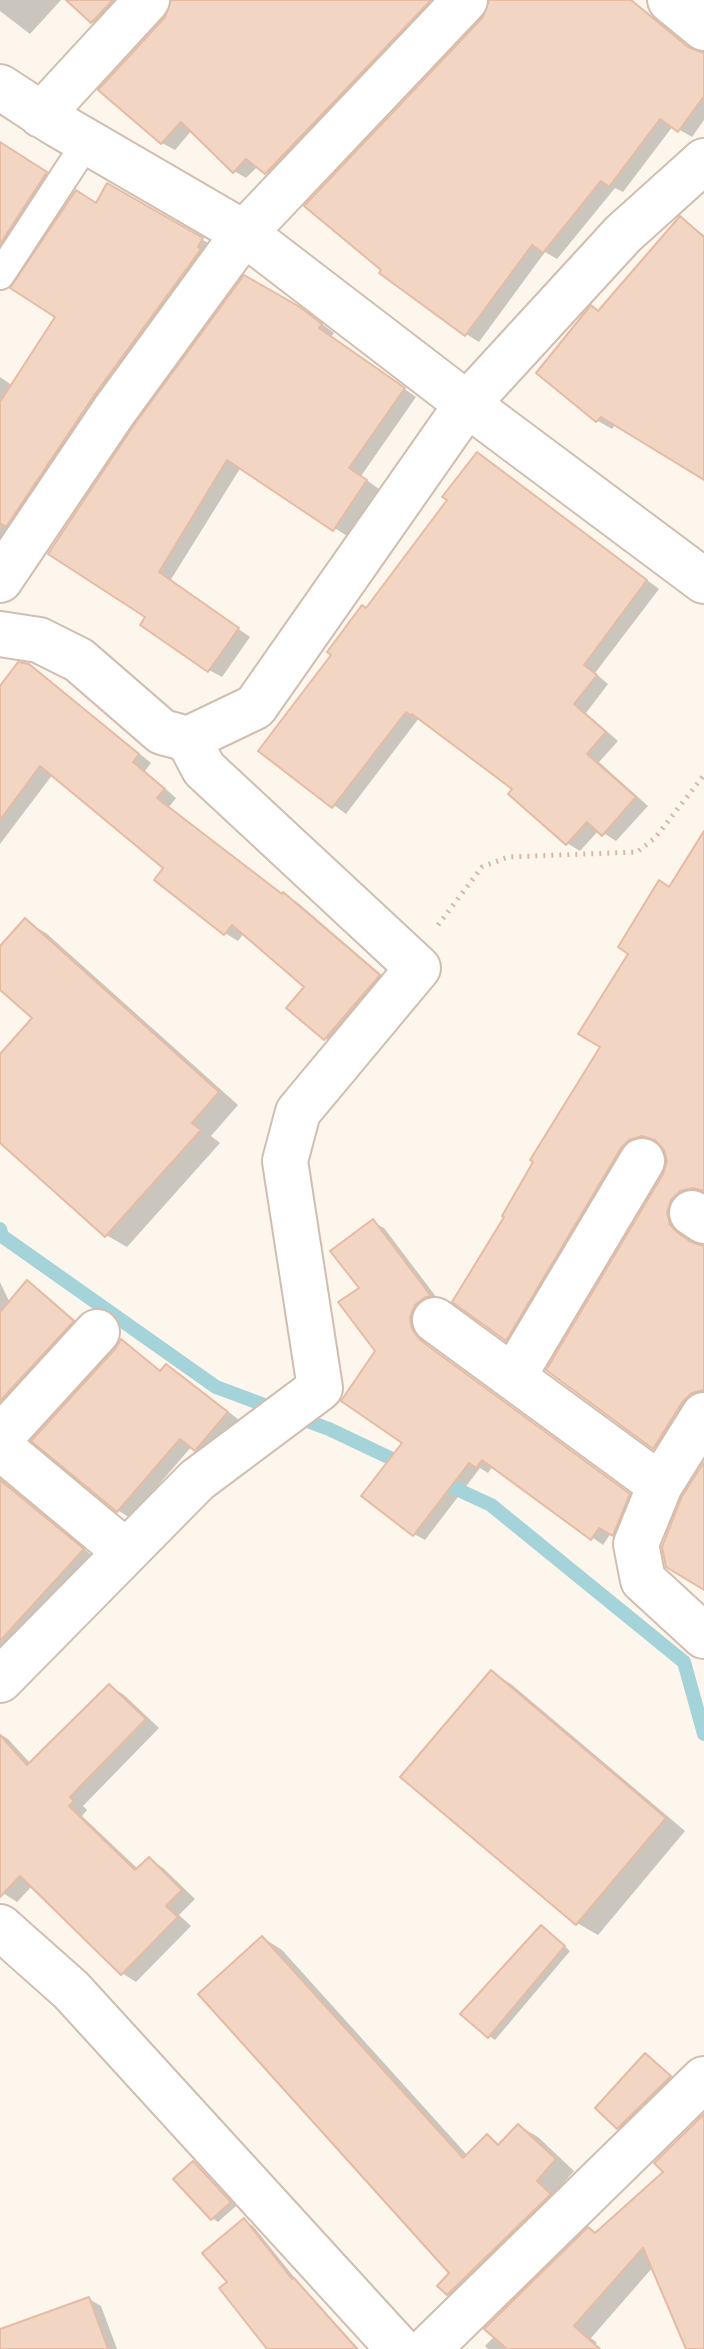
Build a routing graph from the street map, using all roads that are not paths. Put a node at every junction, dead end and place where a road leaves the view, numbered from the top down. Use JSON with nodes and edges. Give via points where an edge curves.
{"nodes":[{"id":1,"x":147,"y":0,"type":"edge"},
{"id":2,"x":465,"y":0,"type":"edge"},
{"id":3,"x":670,"y":0,"type":"edge"},
{"id":4,"x":704,"y":28,"type":"edge"},
{"id":5,"x":0,"y":87,"type":"edge"},
{"id":6,"x":41,"y":115,"type":"junction"},
{"id":7,"x":87,"y":142,"type":"junction"},
{"id":8,"x":704,"y":161,"type":"edge"},
{"id":9,"x":244,"y":233,"type":"junction"},
{"id":10,"x":0,"y":275,"type":"edge"},
{"id":11,"x":467,"y":404,"type":"junction"},
{"id":12,"x":0,"y":580,"type":"edge"},
{"id":13,"x":704,"y":581,"type":"edge"},
{"id":14,"x":0,"y":634,"type":"edge"},
{"id":15,"x":188,"y":739,"type":"junction"},
{"id":16,"x":642,"y":1161,"type":"dead end"},
{"id":17,"x":435,"y":1320,"type":"dead end"},
{"id":18,"x":97,"y":1332,"type":"dead end"},
{"id":19,"x":513,"y":1377,"type":"junction"},
{"id":20,"x":704,"y":1415,"type":"edge"},
{"id":21,"x":0,"y":1438,"type":"edge"},
{"id":22,"x":0,"y":1447,"type":"edge"},
{"id":23,"x":660,"y":1485,"type":"junction"},
{"id":24,"x":126,"y":1552,"type":"junction"},
{"id":25,"x":704,"y":1636,"type":"edge"},
{"id":26,"x":2,"y":1675,"type":"edge"},
{"id":27,"x":1,"y":1934,"type":"edge"},
{"id":28,"x":704,"y":2079,"type":"edge"},
{"id":29,"x":399,"y":2349,"type":"edge"},
{"id":30,"x":428,"y":2349,"type":"edge"}],
"edges":[{"from":1,"to":6,"type":"street"},
{"from":2,"to":9,"type":"street"},
{"from":3,"to":4,"type":"street"},
{"from":5,"to":6,"type":"street"},
{"from":6,"to":7,"type":"street"},
{"from":7,"to":9,"type":"street"},
{"from":7,"to":10,"type":"lane"},
{"from":8,"to":11,"type":"street","via":[[623,234]]},
{"from":9,"to":11,"type":"street"},
{"from":9,"to":12,"type":"street"},
{"from":11,"to":13,"type":"street"},
{"from":11,"to":15,"type":"street","via":[[255,707]]},
{"from":14,"to":15,"type":"street","via":[[39,640],[79,660],[162,732]]},
{"from":15,"to":24,"type":"street","via":[[204,769],[418,968],[298,1112],[285,1161],[320,1388],[197,1480]]},
{"from":16,"to":19,"type":"street"},
{"from":17,"to":19,"type":"street"},
{"from":18,"to":21,"type":"street"},
{"from":19,"to":23,"type":"street"},
{"from":20,"to":23,"type":"street"},
{"from":22,"to":24,"type":"street"},
{"from":23,"to":25,"type":"street","via":[[636,1544],[643,1580]]},
{"from":24,"to":26,"type":"street"},
{"from":27,"to":29,"type":"street","via":[[71,1990]]},
{"from":28,"to":30,"type":"street"}]}
